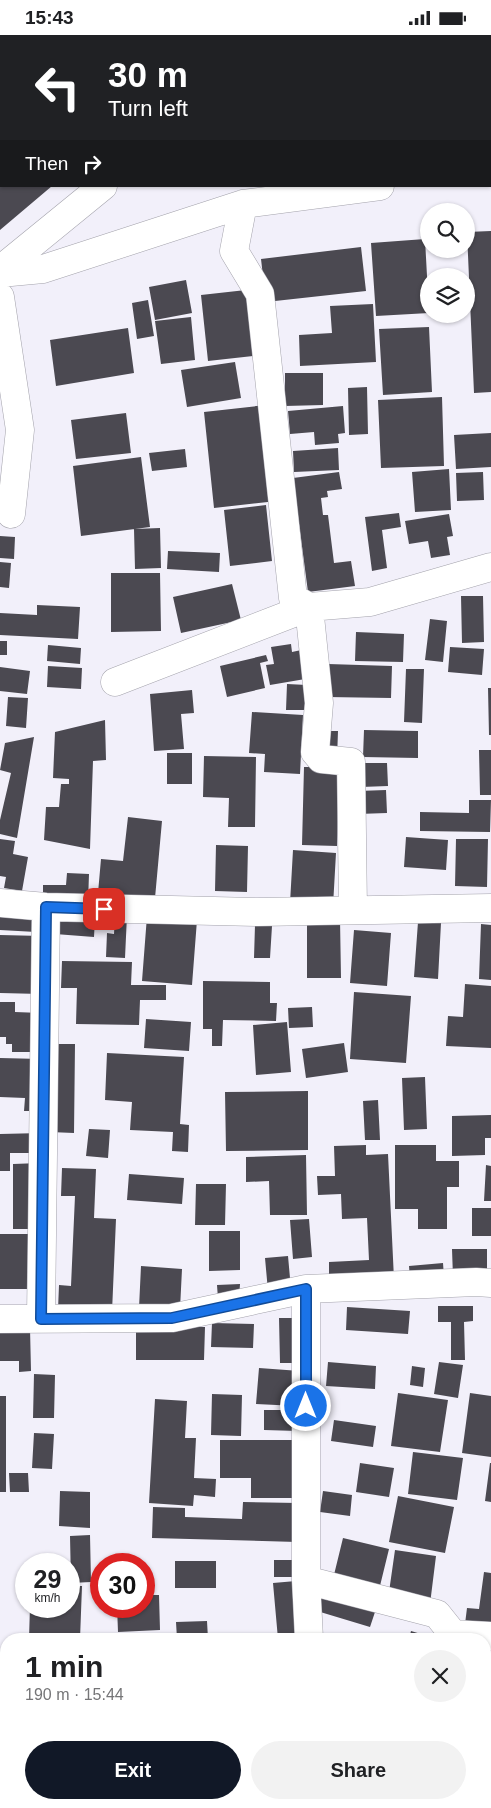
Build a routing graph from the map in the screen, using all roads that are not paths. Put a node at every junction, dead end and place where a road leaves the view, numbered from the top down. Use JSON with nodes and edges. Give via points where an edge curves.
{"nodes":[{"id":1,"x":102,"y":187,"type":"edge"},
{"id":2,"x":372,"y":187,"type":"edge"},
{"id":3,"x":243,"y":204,"type":"junction"},
{"id":4,"x":0,"y":272,"type":"edge"},
{"id":5,"x":0,"y":297,"type":"edge"},
{"id":6,"x":11,"y":514,"type":"dead end"},
{"id":7,"x":491,"y":567,"type":"edge"},
{"id":8,"x":309,"y":607,"type":"junction"},
{"id":9,"x":116,"y":682,"type":"dead end"},
{"id":10,"x":0,"y":903,"type":"edge"},
{"id":11,"x":46,"y":907,"type":"junction"},
{"id":12,"x":491,"y":908,"type":"edge"},
{"id":13,"x":353,"y":909,"type":"junction"},
{"id":14,"x":491,"y":1283,"type":"edge"},
{"id":15,"x":306,"y":1289,"type":"junction"},
{"id":16,"x":0,"y":1319,"type":"edge"},
{"id":17,"x":41,"y":1319,"type":"junction"},
{"id":18,"x":306,"y":1580,"type":"junction"},
{"id":19,"x":309,"y":1633,"type":"edge"},
{"id":20,"x":452,"y":1633,"type":"edge"}],
"edges":[{"from":1,"to":4,"type":"street"},
{"from":2,"to":3,"type":"street"},
{"from":3,"to":4,"type":"street","via":[[43,269]]},
{"from":3,"to":8,"type":"street","via":[[234,251],[260,294],[293,598]]},
{"from":5,"to":6,"type":"street","via":[[20,430]]},
{"from":7,"to":8,"type":"street","via":[[370,603]]},
{"from":8,"to":9,"type":"street"},
{"from":8,"to":13,"type":"street","via":[[319,703],[315,752],[321,759],[351,762]]},
{"from":10,"to":11,"type":"street"},
{"from":11,"to":13,"type":"street","via":[[258,912]]},
{"from":11,"to":17,"type":"street"},
{"from":12,"to":13,"type":"street"},
{"from":14,"to":15,"type":"street"},
{"from":15,"to":17,"type":"street","via":[[172,1318]]},
{"from":15,"to":18,"type":"street"},
{"from":16,"to":17,"type":"street"},
{"from":18,"to":19,"type":"street"},
{"from":18,"to":20,"type":"street","via":[[436,1614]]}]}
